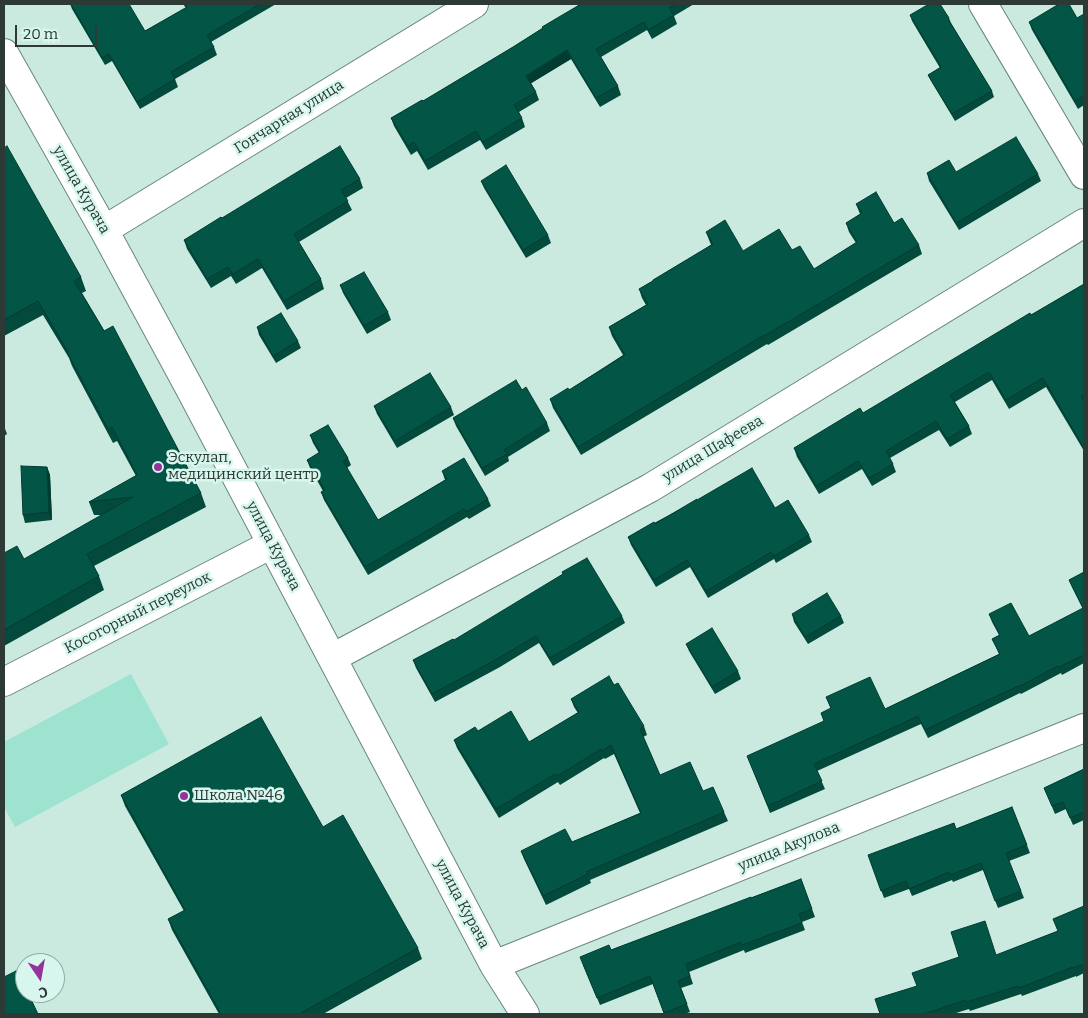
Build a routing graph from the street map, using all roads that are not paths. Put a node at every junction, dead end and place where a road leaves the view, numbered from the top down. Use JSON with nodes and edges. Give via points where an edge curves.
{"nodes":[{"id":1,"x":474,"y":4,"type":"edge"},
{"id":2,"x":982,"y":4,"type":"edge"},
{"id":3,"x":4,"y":53,"type":"edge"},
{"id":4,"x":1084,"y":175,"type":"edge"},
{"id":5,"x":1084,"y":224,"type":"edge"},
{"id":6,"x":104,"y":230,"type":"junction"},
{"id":7,"x":272,"y":544,"type":"junction"},
{"id":8,"x":332,"y":658,"type":"junction"},
{"id":9,"x":4,"y":682,"type":"edge"},
{"id":10,"x":1084,"y":728,"type":"edge"},
{"id":11,"x":494,"y":965,"type":"junction"},
{"id":12,"x":525,"y":1014,"type":"edge"}],
"edges":[{"from":1,"to":6,"type":"street","name":"Гончарная улица"},
{"from":2,"to":4,"type":"street"},
{"from":3,"to":6,"type":"street","name":"улица Курача"},
{"from":5,"to":8,"type":"street","name":"улица Шафеева","via":[[650,488]]},
{"from":6,"to":7,"type":"street","name":"улица Курача"},
{"from":7,"to":8,"type":"street","name":"улица Курача"},
{"from":7,"to":9,"type":"street","name":"Косогорный переулок"},
{"from":8,"to":11,"type":"street","name":"улица Курача"},
{"from":10,"to":11,"type":"street","name":"улица Акулова"},
{"from":11,"to":12,"type":"street","name":"улица Курача"}]}
